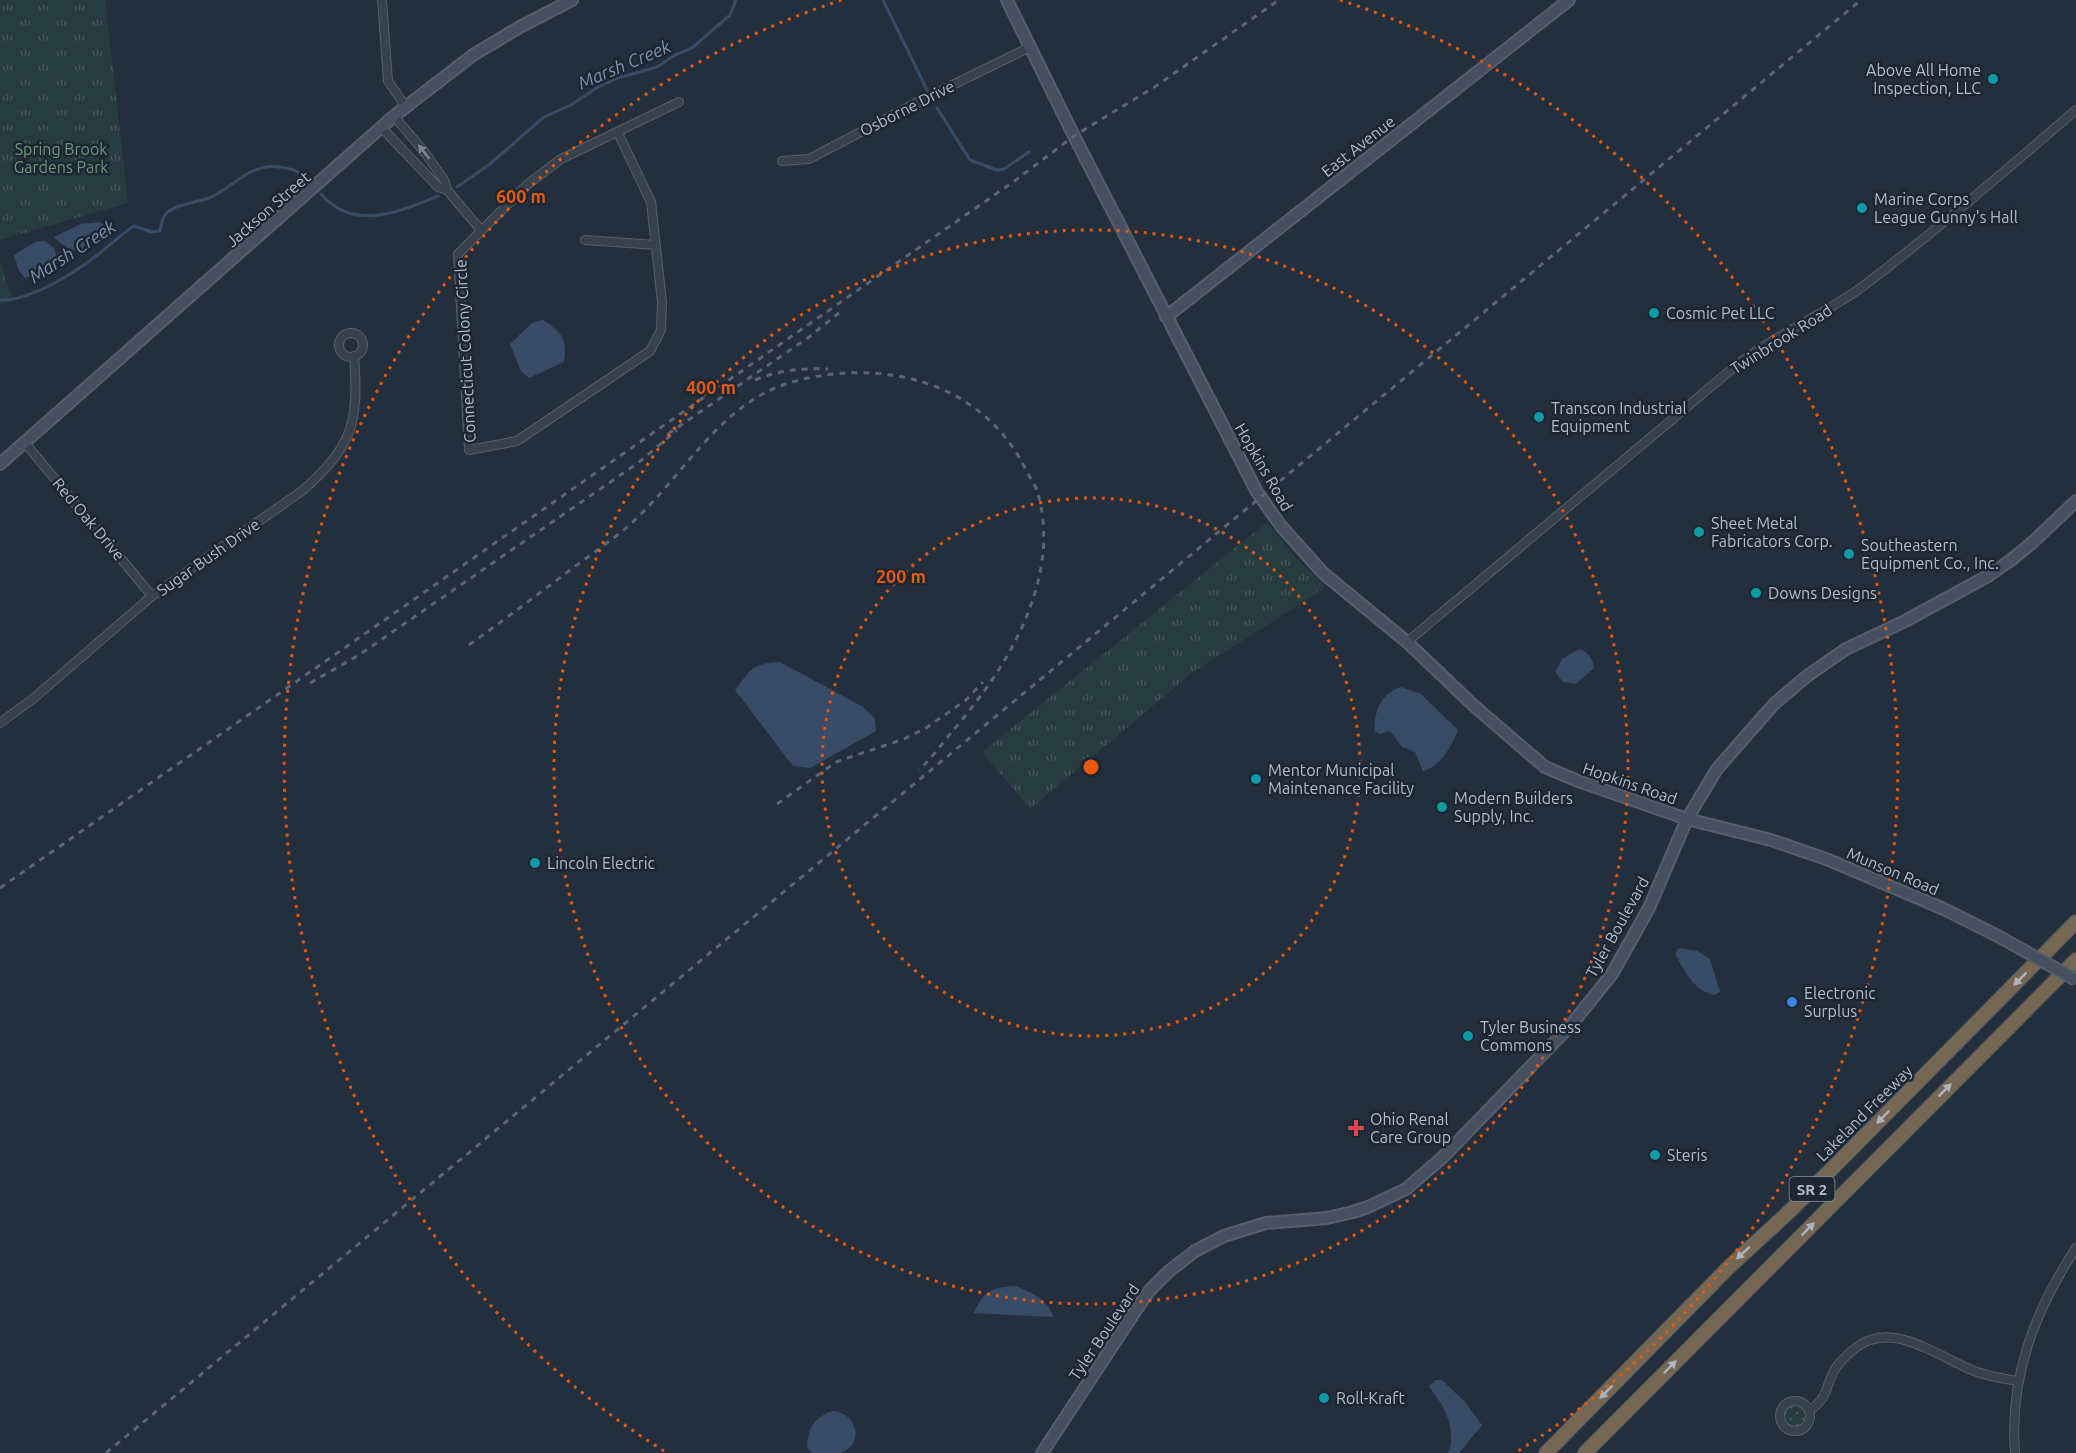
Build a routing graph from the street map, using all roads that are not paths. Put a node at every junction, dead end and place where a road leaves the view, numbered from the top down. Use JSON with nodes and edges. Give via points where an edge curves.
{"nodes":[{"id":1,"x":382,"y":0,"type":"edge"},
{"id":2,"x":572,"y":0,"type":"edge"},
{"id":3,"x":1007,"y":0,"type":"edge"},
{"id":4,"x":1569,"y":0,"type":"edge"},
{"id":5,"x":1030,"y":47,"type":"junction"},
{"id":6,"x":679,"y":102,"type":"dead end"},
{"id":7,"x":406,"y":107,"type":"junction"},
{"id":8,"x":2076,"y":110,"type":"edge"},
{"id":9,"x":394,"y":116,"type":"junction"},
{"id":10,"x":382,"y":128,"type":"junction"},
{"id":11,"x":618,"y":133,"type":"junction"},
{"id":12,"x":782,"y":161,"type":"dead end"},
{"id":13,"x":447,"y":190,"type":"junction"},
{"id":14,"x":480,"y":229,"type":"junction"},
{"id":15,"x":585,"y":240,"type":"dead end"},
{"id":16,"x":656,"y":245,"type":"junction"},
{"id":17,"x":1166,"y":317,"type":"junction"},
{"id":18,"x":354,"y":356,"type":"dead end"},
{"id":19,"x":25,"y":443,"type":"junction"},
{"id":20,"x":0,"y":464,"type":"edge"},
{"id":21,"x":2076,"y":501,"type":"edge"},
{"id":22,"x":152,"y":596,"type":"junction"},
{"id":23,"x":1407,"y":642,"type":"junction"},
{"id":24,"x":0,"y":723,"type":"edge"},
{"id":25,"x":1687,"y":819,"type":"junction"},
{"id":26,"x":2076,"y":922,"type":"edge"},
{"id":27,"x":2076,"y":960,"type":"edge"},
{"id":28,"x":2076,"y":980,"type":"edge"},
{"id":29,"x":2076,"y":1248,"type":"edge"},
{"id":30,"x":2019,"y":1381,"type":"junction"},
{"id":31,"x":1809,"y":1411,"type":"junction"},
{"id":32,"x":1042,"y":1453,"type":"edge"},
{"id":33,"x":1546,"y":1453,"type":"edge"},
{"id":34,"x":1585,"y":1453,"type":"edge"},
{"id":35,"x":2015,"y":1453,"type":"edge"}],
"edges":[{"from":1,"to":7,"type":"street","via":[[388,81]]},
{"from":2,"to":7,"type":"street","name":"Jackson Street","via":[[473,56]]},
{"from":3,"to":5,"type":"street","name":"Hopkins Road"},
{"from":4,"to":17,"type":"street","name":"East Avenue"},
{"from":5,"to":12,"type":"street","name":"Osborne Drive","via":[[809,159]]},
{"from":5,"to":17,"type":"street","name":"Hopkins Road"},
{"from":6,"to":11,"type":"street","name":"Connecticut Colony Circle"},
{"from":7,"to":9,"type":"street","name":"Jackson Street"},
{"from":8,"to":23,"type":"street","name":"Twinbrook Road","via":[[1866,284],[1729,370]]},
{"from":9,"to":10,"type":"street","name":"Jackson Street"},
{"from":13,"to":9,"type":"street","one_way":true,"via":[[426,154]]},
{"from":10,"to":13,"type":"street","via":[[438,187]]},
{"from":10,"to":19,"type":"street","name":"Jackson Street"},
{"from":11,"to":14,"type":"street","name":"Connecticut Colony Circle","via":[[561,159]]},
{"from":11,"to":16,"type":"street","name":"Connecticut Colony Circle","via":[[651,202]]},
{"from":13,"to":14,"type":"street"},
{"from":14,"to":16,"type":"street","name":"Connecticut Colony Circle","via":[[458,254],[469,450],[517,441],[650,351],[661,330]]},
{"from":15,"to":16,"type":"street"},
{"from":17,"to":23,"type":"street","name":"Hopkins Road","via":[[1257,492],[1281,526],[1323,573]]},
{"from":18,"to":22,"type":"street","name":"Sugar Bush Drive","via":[[354,415],[344,443],[329,465],[302,491]]},
{"from":19,"to":20,"type":"street","name":"Jackson Street"},
{"from":19,"to":22,"type":"street","name":"Red Oak Drive"},
{"from":21,"to":25,"type":"street","name":"Tyler Boulevard","via":[[2033,542],[1988,576],[1846,650],[1791,688],[1717,770]]},
{"from":22,"to":24,"type":"street","name":"Sugar Bush Drive"},
{"from":23,"to":25,"type":"street","name":"Hopkins Road","via":[[1545,767]]},
{"from":25,"to":28,"type":"street","name":"Munson Road","bridge":true,"via":[[1771,840],[1828,860],[1944,909]]},
{"from":25,"to":32,"type":"street","name":"Tyler Boulevard","via":[[1648,908],[1611,974],[1571,1025],[1443,1156],[1406,1189],[1368,1207],[1327,1218],[1266,1223],[1224,1236],[1196,1251],[1150,1290]]},
{"from":26,"to":33,"type":"highway","name":"Lakeland Freeway","number":"SR 2","one_way":true},
{"from":34,"to":27,"type":"highway","number":"SR 2","one_way":true},
{"from":29,"to":30,"type":"street","via":[[2034,1324]]},
{"from":30,"to":31,"type":"street","via":[[1974,1371],[1914,1343],[1886,1338],[1867,1341],[1845,1357],[1825,1395]]},
{"from":30,"to":35,"type":"street"},
{"from":31,"to":31,"type":"street","via":[[1811,1416],[1803,1429],[1792,1432],[1782,1426],[1780,1411],[1786,1402],[1805,1402]]}]}
